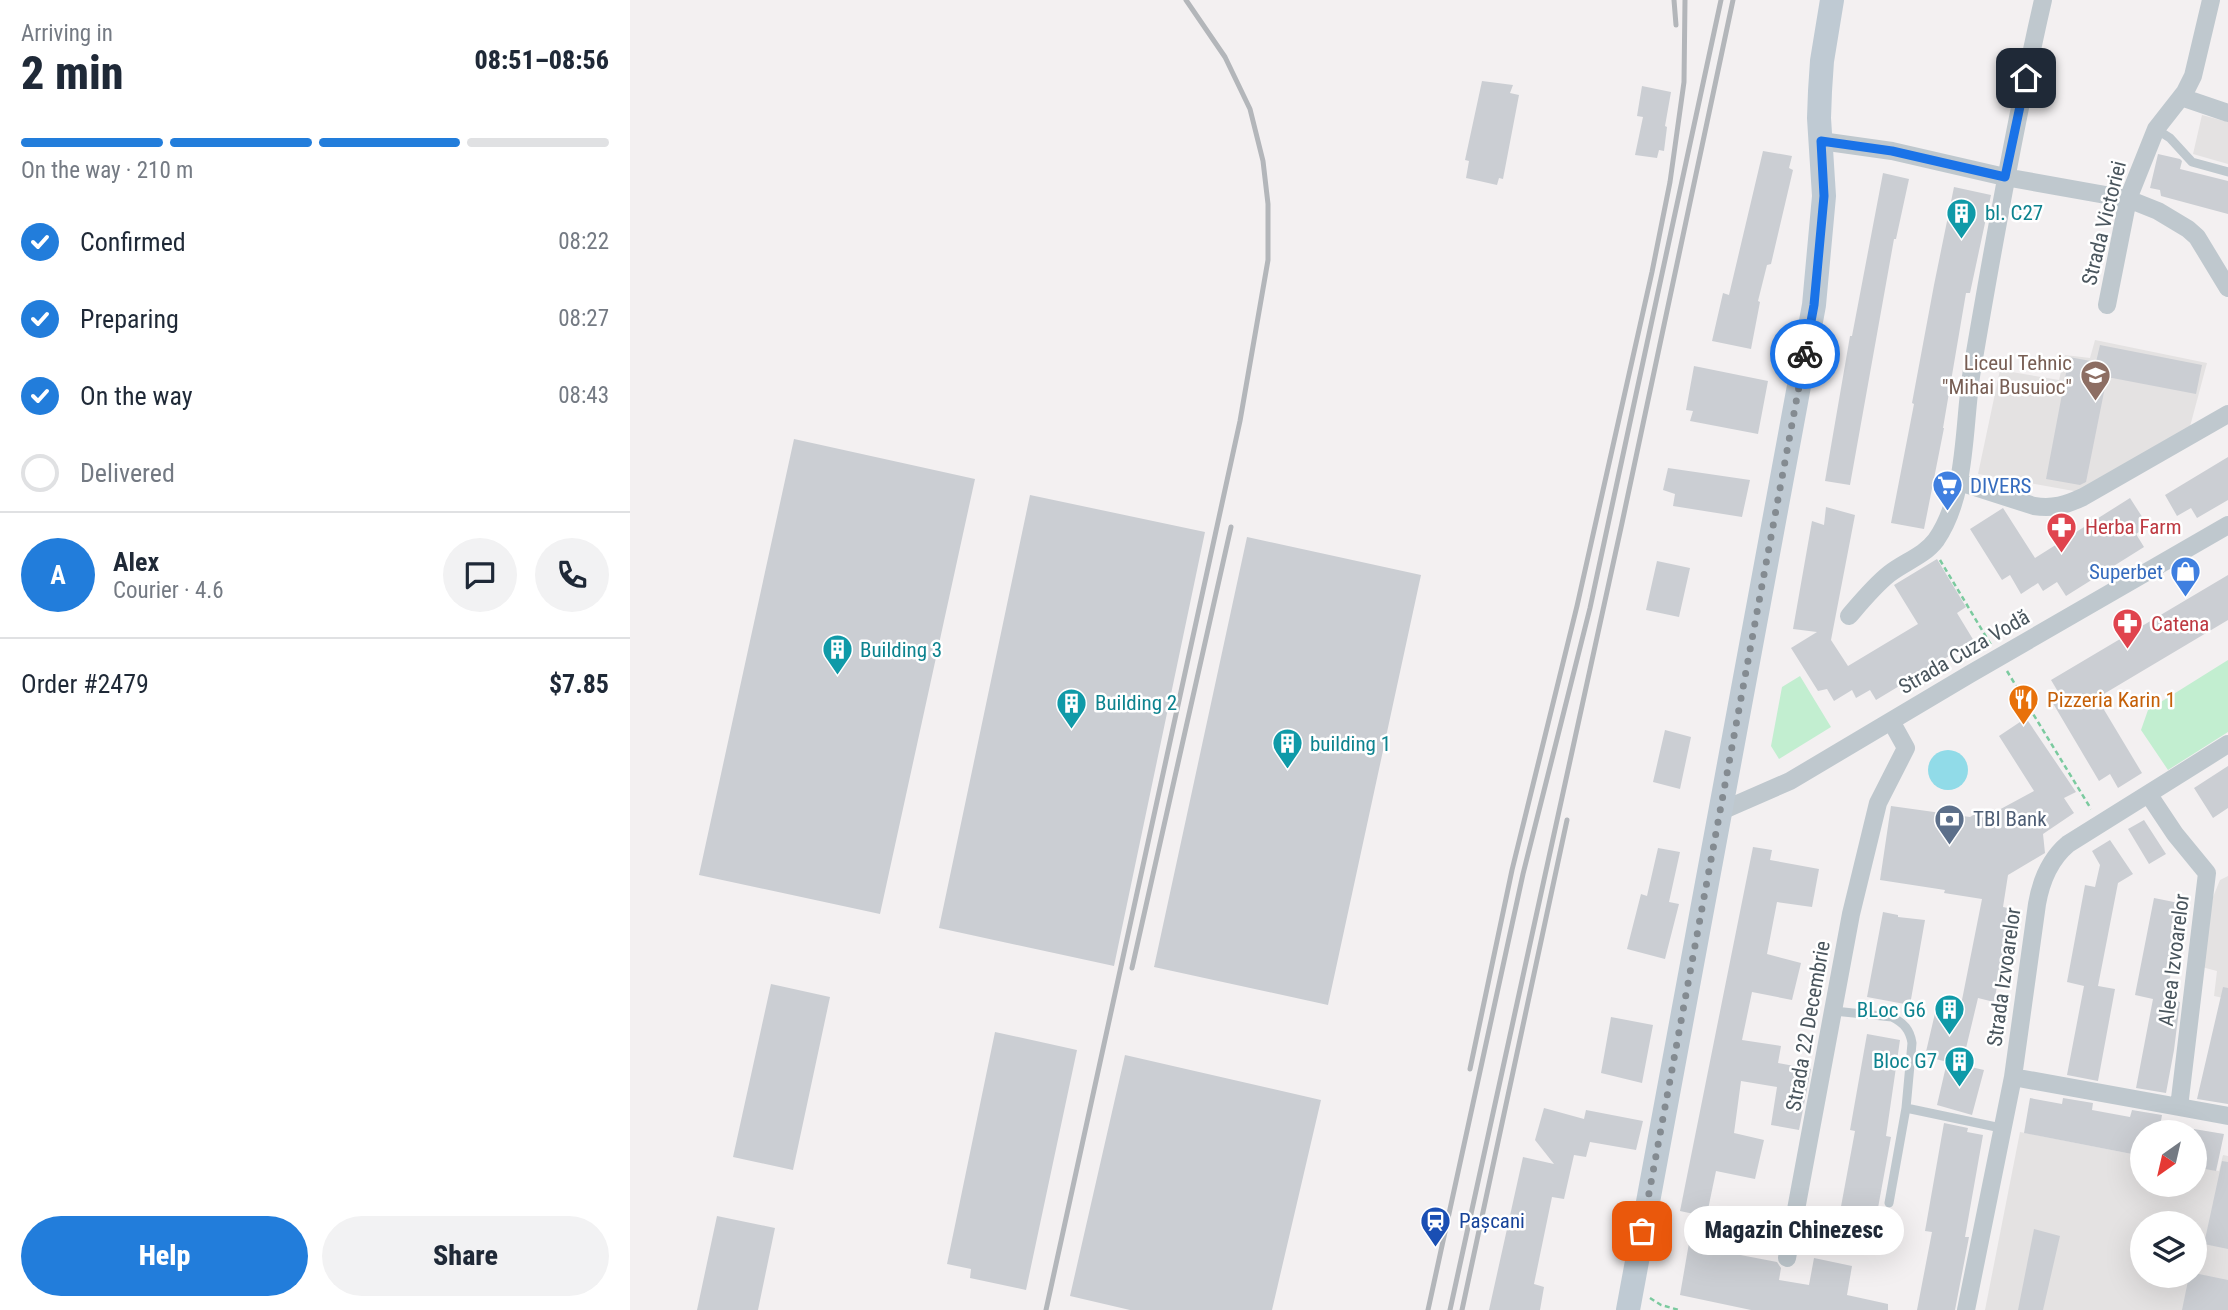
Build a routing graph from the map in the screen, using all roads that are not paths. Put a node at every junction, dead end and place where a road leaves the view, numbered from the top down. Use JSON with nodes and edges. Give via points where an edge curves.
{"nodes":[{"id":1,"x":1832,"y":0,"type":"edge"},
{"id":2,"x":2043,"y":0,"type":"edge"},
{"id":3,"x":2211,"y":0,"type":"edge"},
{"id":4,"x":2181,"y":97,"type":"junction"},
{"id":5,"x":2228,"y":113,"type":"edge"},
{"id":6,"x":2156,"y":129,"type":"junction"},
{"id":7,"x":1821,"y":141,"type":"junction"},
{"id":8,"x":2228,"y":172,"type":"edge"},
{"id":9,"x":2005,"y":177,"type":"junction"},
{"id":10,"x":2128,"y":199,"type":"junction"},
{"id":11,"x":2228,"y":288,"type":"edge"},
{"id":12,"x":2107,"y":305,"type":"dead end"},
{"id":13,"x":2228,"y":414,"type":"edge"},
{"id":14,"x":1959,"y":482,"type":"junction"},
{"id":15,"x":2228,"y":525,"type":"edge"},
{"id":16,"x":1849,"y":616,"type":"dead end"},
{"id":17,"x":1891,"y":721,"type":"junction"},
{"id":18,"x":2228,"y":744,"type":"edge"},
{"id":19,"x":2149,"y":795,"type":"junction"},
{"id":20,"x":1719,"y":812,"type":"junction"},
{"id":21,"x":1834,"y":1011,"type":"junction"},
{"id":22,"x":2012,"y":1077,"type":"junction"},
{"id":23,"x":2179,"y":1107,"type":"junction"},
{"id":24,"x":1906,"y":1108,"type":"junction"},
{"id":25,"x":2228,"y":1116,"type":"edge"},
{"id":26,"x":2001,"y":1128,"type":"junction"},
{"id":27,"x":1889,"y":1203,"type":"dead end"},
{"id":28,"x":1787,"y":1258,"type":"dead end"},
{"id":29,"x":1630,"y":1302,"type":"edge"},
{"id":30,"x":1966,"y":1310,"type":"edge"}],
"edges":[{"from":1,"to":7,"type":"street","via":[[1822,61]]},
{"from":2,"to":9,"type":"street"},
{"from":3,"to":4,"type":"street","name":"Strada Victoriei","via":[[2197,65]]},
{"from":4,"to":5,"type":"street"},
{"from":4,"to":6,"type":"street","name":"Strada Victoriei"},
{"from":6,"to":8,"type":"lane","via":[[2192,162]]},
{"from":6,"to":10,"type":"street","name":"Strada Victoriei"},
{"from":7,"to":9,"type":"street","via":[[1892,151]]},
{"from":7,"to":20,"type":"street","via":[[1824,196],[1814,305]]},
{"from":9,"to":10,"type":"street"},
{"from":9,"to":14,"type":"street","via":[[1971,373]]},
{"from":10,"to":11,"type":"street","via":[[2188,229]]},
{"from":10,"to":12,"type":"street","name":"Strada Victoriei"},
{"from":13,"to":14,"type":"street","via":[[2083,497],[2059,506],[2034,506]]},
{"from":14,"to":16,"type":"street","via":[[1935,541],[1890,573]]},
{"from":15,"to":17,"type":"street","name":"Strada Cuza Vodă"},
{"from":17,"to":20,"type":"street","name":"Strada Cuza Vodă","via":[[1790,781]]},
{"from":17,"to":21,"type":"street","name":"Strada 22 Decembrie","via":[[1906,748],[1878,803]]},
{"from":18,"to":19,"type":"street","name":"Strada Izvoarelor"},
{"from":19,"to":22,"type":"street","name":"Strada Izvoarelor","via":[[2059,852],[2049,867],[2040,887]]},
{"from":19,"to":23,"type":"street","name":"Aleea Izvoarelor","via":[[2207,873]]},
{"from":20,"to":29,"type":"street"},
{"from":21,"to":24,"type":"lane","via":[[1892,1017],[1911,1033]]},
{"from":21,"to":28,"type":"street","name":"Strada 22 Decembrie"},
{"from":22,"to":23,"type":"street"},
{"from":22,"to":26,"type":"street","name":"Strada Izvoarelor"},
{"from":23,"to":25,"type":"street"},
{"from":24,"to":26,"type":"lane"},
{"from":24,"to":27,"type":"lane"},
{"from":26,"to":30,"type":"street","name":"Strada Izvoarelor"}]}
